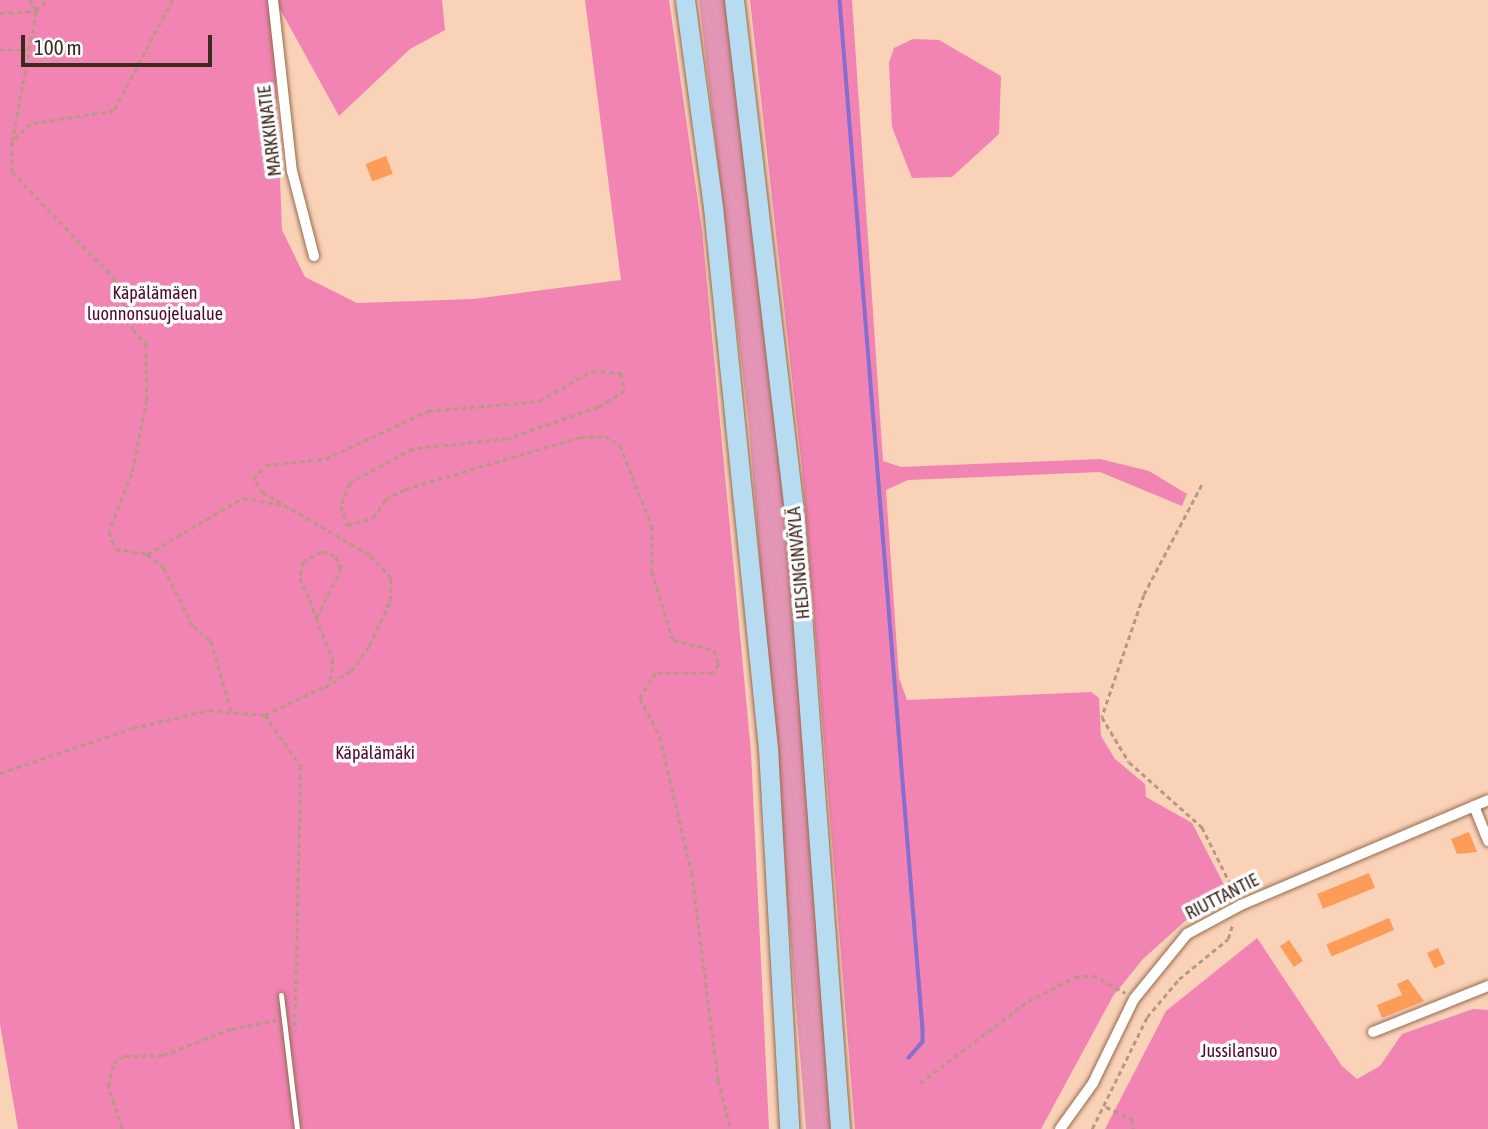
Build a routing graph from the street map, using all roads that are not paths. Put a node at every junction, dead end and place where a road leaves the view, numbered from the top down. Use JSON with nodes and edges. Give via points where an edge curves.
{"nodes":[{"id":1,"x":273,"y":0,"type":"edge"},
{"id":2,"x":685,"y":0,"type":"edge"},
{"id":3,"x":734,"y":0,"type":"edge"},
{"id":4,"x":314,"y":256,"type":"dead end"},
{"id":5,"x":1488,"y":800,"type":"edge"},
{"id":6,"x":1474,"y":806,"type":"junction"},
{"id":7,"x":1488,"y":841,"type":"edge"},
{"id":8,"x":1488,"y":986,"type":"edge"},
{"id":9,"x":281,"y":995,"type":"dead end"},
{"id":10,"x":1373,"y":1032,"type":"dead end"},
{"id":11,"x":297,"y":1129,"type":"edge"},
{"id":12,"x":789,"y":1129,"type":"edge"},
{"id":13,"x":840,"y":1129,"type":"edge"},
{"id":14,"x":1060,"y":1129,"type":"edge"}],
"edges":[{"from":1,"to":4,"type":"street","name":"MARKKINATIE","via":[[292,171]]},
{"from":2,"to":12,"type":"highway","via":[[713,207],[766,734]]},
{"from":3,"to":13,"type":"highway","name":"HELSINGINVÄYLÄ","via":[[794,507]]},
{"from":5,"to":6,"type":"street","name":"RIUTTANTIE"},
{"from":6,"to":7,"type":"street"},
{"from":6,"to":14,"type":"street","name":"RIUTTANTIE","via":[[1236,907],[1187,934],[1134,999],[1093,1083]]},
{"from":8,"to":10,"type":"street"},
{"from":9,"to":11,"type":"lane"}]}
